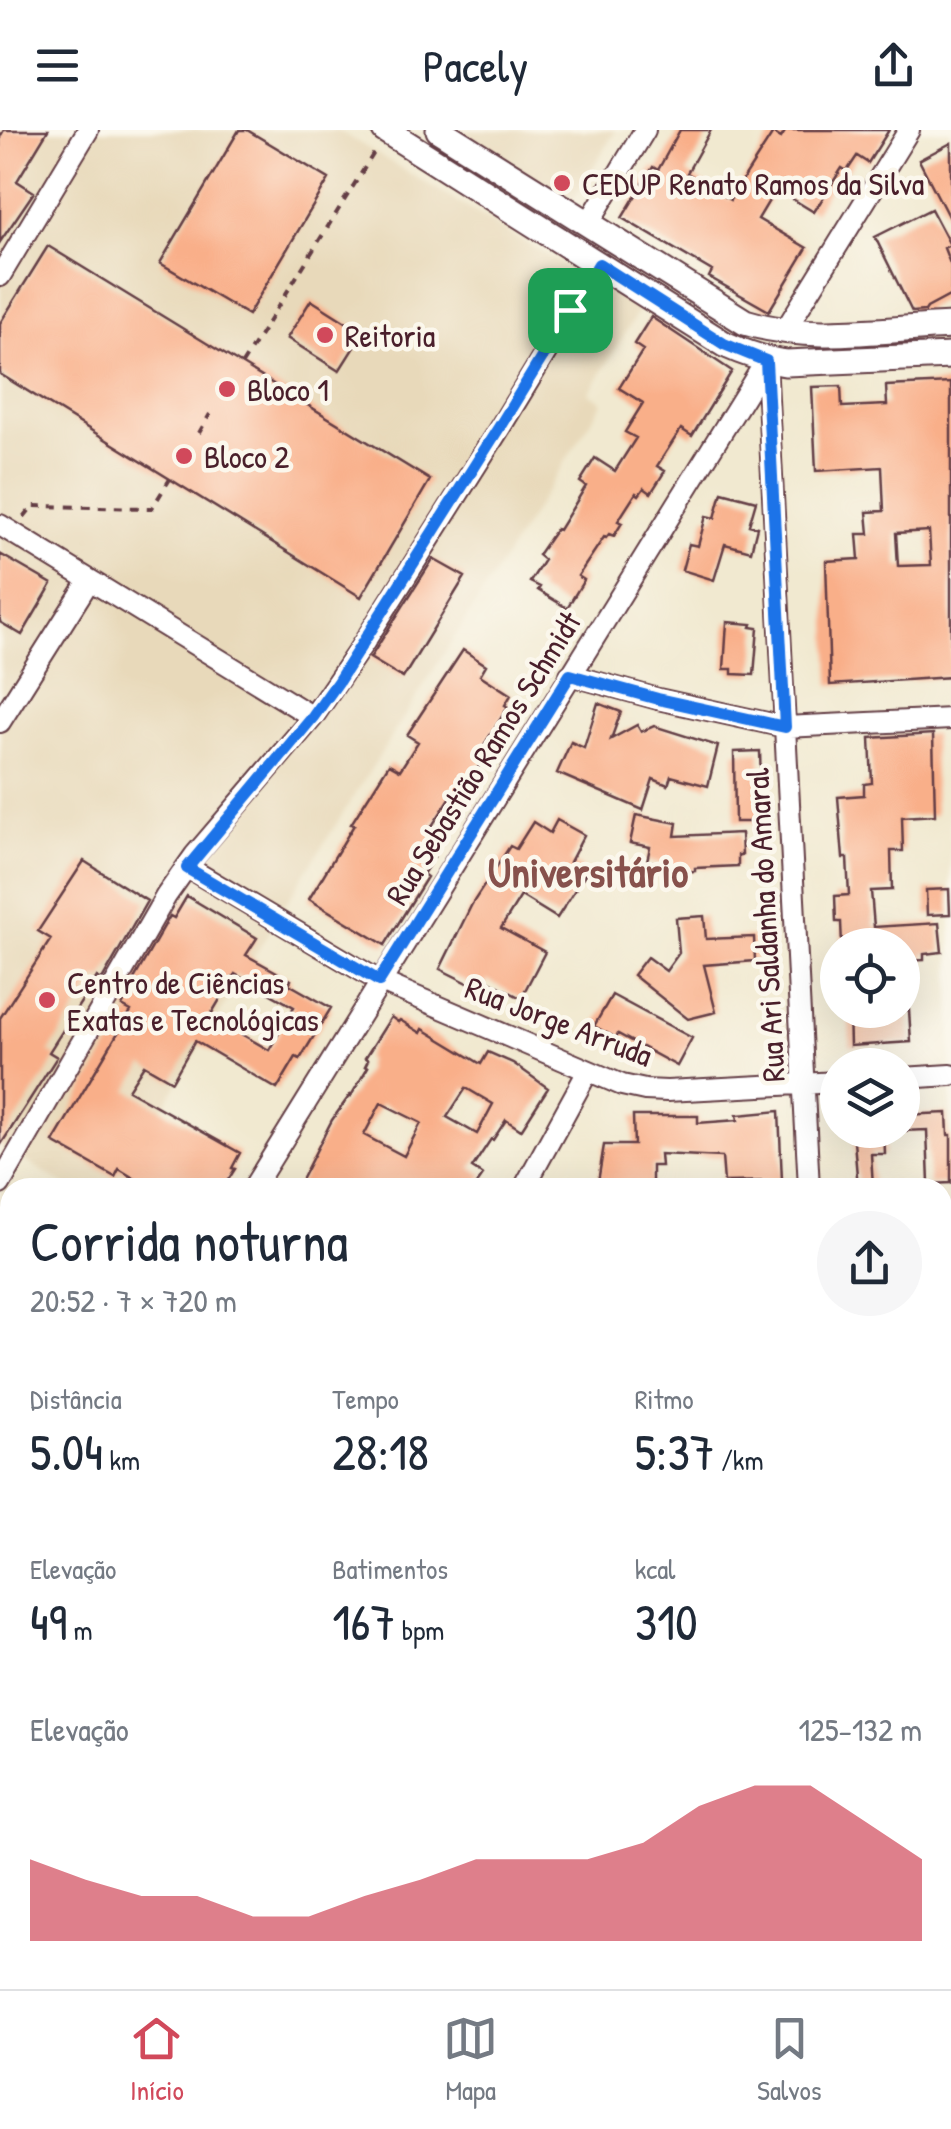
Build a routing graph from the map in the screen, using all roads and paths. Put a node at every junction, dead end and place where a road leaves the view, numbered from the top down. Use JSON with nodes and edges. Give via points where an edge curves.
{"nodes":[{"id":1,"x":88,"y":130,"type":"edge"},
{"id":2,"x":439,"y":130,"type":"edge"},
{"id":3,"x":645,"y":130,"type":"edge"},
{"id":4,"x":909,"y":130,"type":"edge"},
{"id":5,"x":387,"y":131,"type":"edge"},
{"id":6,"x":588,"y":224,"type":"junction"},
{"id":7,"x":599,"y":264,"type":"junction"},
{"id":8,"x":0,"y":276,"type":"edge"},
{"id":9,"x":951,"y":326,"type":"edge"},
{"id":10,"x":856,"y":330,"type":"junction"},
{"id":11,"x":784,"y":332,"type":"junction"},
{"id":12,"x":951,"y":356,"type":"edge"},
{"id":13,"x":766,"y":361,"type":"junction"},
{"id":14,"x":242,"y":364,"type":"dead end"},
{"id":15,"x":210,"y":414,"type":"dead end"},
{"id":16,"x":198,"y":433,"type":"dead end"},
{"id":17,"x":170,"y":479,"type":"dead end"},
{"id":18,"x":6,"y":528,"type":"edge"},
{"id":19,"x":90,"y":580,"type":"junction"},
{"id":20,"x":570,"y":675,"type":"junction"},
{"id":21,"x":313,"y":717,"type":"junction"},
{"id":22,"x":951,"y":719,"type":"edge"},
{"id":23,"x":0,"y":722,"type":"edge"},
{"id":24,"x":785,"y":727,"type":"junction"},
{"id":25,"x":187,"y":868,"type":"junction"},
{"id":26,"x":379,"y":981,"type":"junction"},
{"id":27,"x":588,"y":1071,"type":"junction"},
{"id":28,"x":951,"y":1075,"type":"edge"},
{"id":29,"x":920,"y":1077,"type":"edge"},
{"id":30,"x":820,"y":1083,"type":"edge"},
{"id":31,"x":803,"y":1084,"type":"junction"},
{"id":32,"x":2,"y":1177,"type":"edge"},
{"id":33,"x":259,"y":1178,"type":"edge"},
{"id":34,"x":529,"y":1178,"type":"edge"},
{"id":35,"x":808,"y":1178,"type":"edge"}],
"edges":[{"from":1,"to":8,"type":"street"},
{"from":2,"to":6,"type":"main road"},
{"from":3,"to":6,"type":"street"},
{"from":4,"to":11,"type":"street"},
{"from":5,"to":7,"type":"main road"},
{"from":5,"to":14,"type":"path"},
{"from":6,"to":11,"type":"main road","via":[[744,322]]},
{"from":7,"to":13,"type":"main road","via":[[724,344]]},
{"from":7,"to":21,"type":"street"},
{"from":9,"to":10,"type":"main road"},
{"from":10,"to":11,"type":"main road"},
{"from":10,"to":13,"type":"main road"},
{"from":12,"to":13,"type":"main road"},
{"from":13,"to":20,"type":"street","name":"Rua Sebastião Ramos Schmidt"},
{"from":13,"to":24,"type":"street","name":"Rua Ari Saldanha do Amaral"},
{"from":15,"to":16,"type":"path"},
{"from":17,"to":18,"type":"path","via":[[152,508],[33,506]]},
{"from":18,"to":19,"type":"street"},
{"from":19,"to":21,"type":"street"},
{"from":19,"to":23,"type":"street"},
{"from":20,"to":24,"type":"street"},
{"from":20,"to":26,"type":"street","name":"Rua Sebastião Ramos Schmidt"},
{"from":21,"to":25,"type":"street"},
{"from":22,"to":24,"type":"street"},
{"from":24,"to":31,"type":"street","name":"Rua Ari Saldanha do Amaral"},
{"from":25,"to":26,"type":"street","name":"Rua Jorge Arruda"},
{"from":25,"to":32,"type":"street"},
{"from":26,"to":27,"type":"street","name":"Rua Jorge Arruda"},
{"from":26,"to":33,"type":"street","name":"Rua Sebastião Ramos Schmidt"},
{"from":27,"to":31,"type":"street","name":"Rua Jorge Arruda","via":[[667,1092]]},
{"from":27,"to":34,"type":"street"},
{"from":28,"to":29,"type":"street"},
{"from":30,"to":31,"type":"street","name":"Rua Jorge Arruda"},
{"from":31,"to":35,"type":"street","name":"Rua Ari Saldanha do Amaral"}]}
